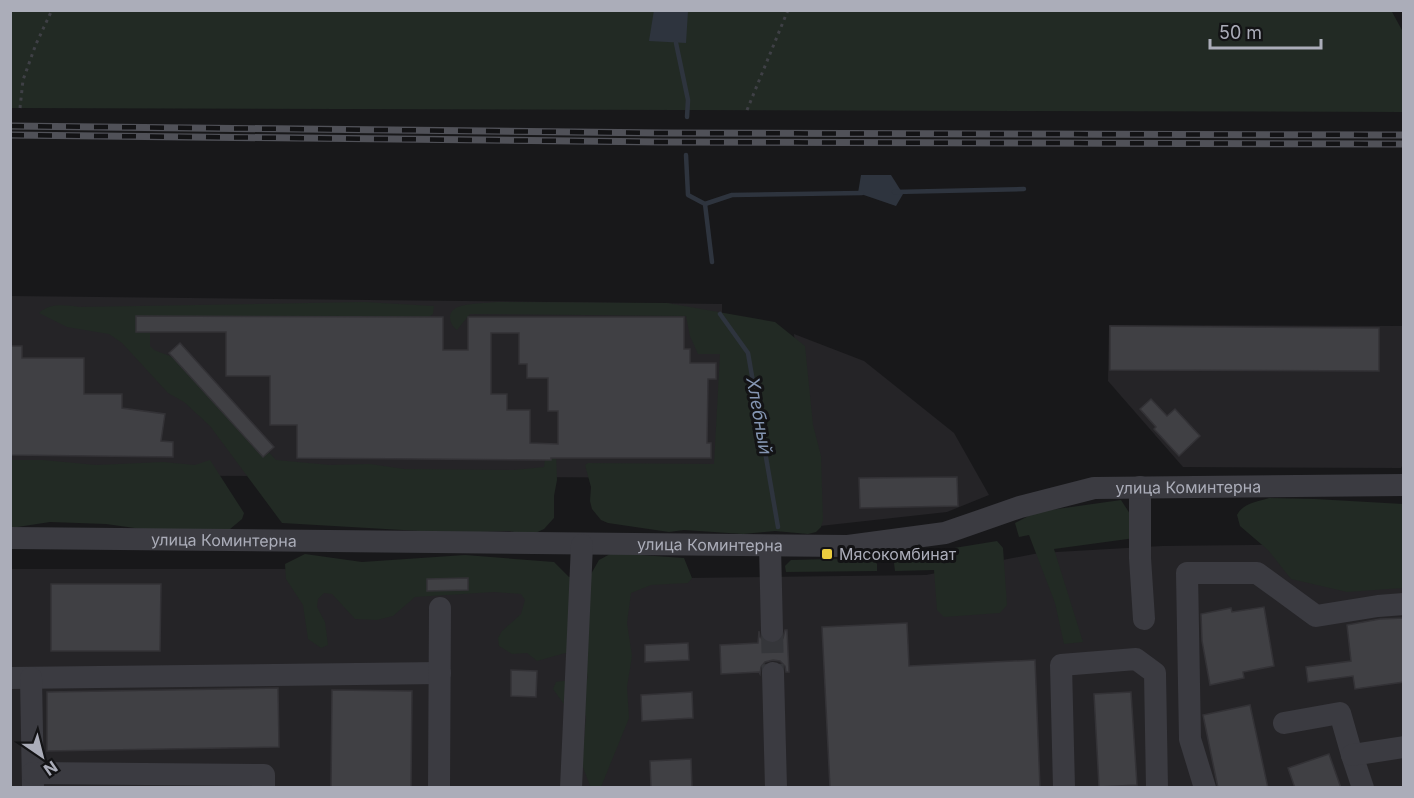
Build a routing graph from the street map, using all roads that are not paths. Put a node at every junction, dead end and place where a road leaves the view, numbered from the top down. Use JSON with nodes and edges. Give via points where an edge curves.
{"nodes":[{"id":1,"x":1404,"y":485,"type":"edge"},
{"id":2,"x":1140,"y":488,"type":"junction"},
{"id":3,"x":10,"y":538,"type":"edge"},
{"id":4,"x":582,"y":544,"type":"junction"},
{"id":5,"x":770,"y":546,"type":"junction"},
{"id":6,"x":1404,"y":604,"type":"edge"},
{"id":7,"x":440,"y":608,"type":"dead end"},
{"id":8,"x":1144,"y":619,"type":"dead end"},
{"id":9,"x":771,"y":631,"type":"tunnel mouth"},
{"id":10,"x":440,"y":673,"type":"junction"},
{"id":11,"x":773,"y":673,"type":"tunnel mouth"},
{"id":12,"x":21,"y":678,"type":"edge"},
{"id":13,"x":1284,"y":723,"type":"dead end"},
{"id":14,"x":1404,"y":747,"type":"edge"},
{"id":15,"x":1352,"y":755,"type":"junction"},
{"id":16,"x":33,"y":780,"type":"edge"},
{"id":17,"x":264,"y":788,"type":"edge"},
{"id":18,"x":439,"y":788,"type":"edge"},
{"id":19,"x":571,"y":788,"type":"edge"},
{"id":20,"x":776,"y":788,"type":"edge"},
{"id":21,"x":1064,"y":788,"type":"edge"},
{"id":22,"x":1157,"y":788,"type":"edge"},
{"id":23,"x":1205,"y":788,"type":"edge"},
{"id":24,"x":1363,"y":788,"type":"edge"}],
"edges":[{"from":1,"to":2,"type":"street","name":"улица Коминтерна"},
{"from":2,"to":5,"type":"street","name":"улица Коминтерна","via":[[1095,488],[1020,507],[945,533],[848,546]]},
{"from":2,"to":8,"type":"street"},
{"from":3,"to":4,"type":"street","name":"улица Коминтерна"},
{"from":4,"to":5,"type":"street","name":"улица Коминтерна"},
{"from":4,"to":19,"type":"street"},
{"from":5,"to":9,"type":"street"},
{"from":6,"to":23,"type":"street","via":[[1316,616],[1257,573],[1187,573],[1190,739]]},
{"from":7,"to":10,"type":"street"},
{"from":10,"to":12,"type":"street"},
{"from":10,"to":18,"type":"street"},
{"from":11,"to":20,"type":"street"},
{"from":12,"to":16,"type":"street"},
{"from":13,"to":15,"type":"street","via":[[1340,713]]},
{"from":14,"to":15,"type":"street"},
{"from":15,"to":24,"type":"street"},
{"from":16,"to":17,"type":"street","via":[[264,775]]},
{"from":21,"to":22,"type":"street","via":[[1061,665],[1136,659],[1155,673]]}]}
